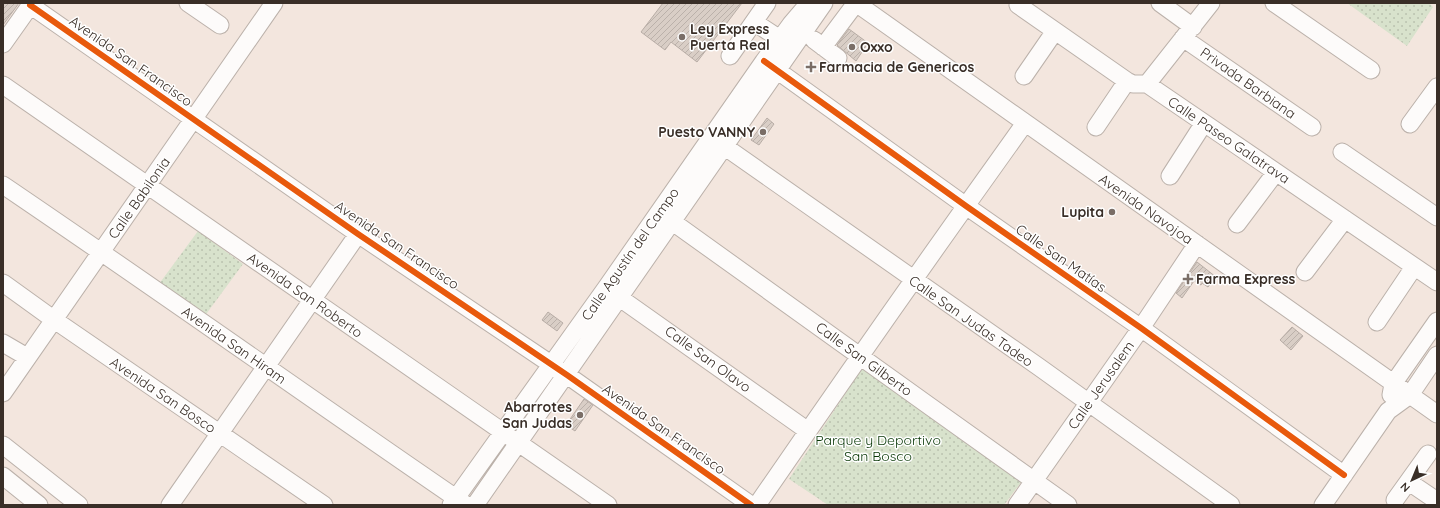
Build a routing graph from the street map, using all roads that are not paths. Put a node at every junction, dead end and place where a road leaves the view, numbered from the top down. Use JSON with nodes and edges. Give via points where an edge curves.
{"nodes":[{"id":1,"x":188,"y":3,"type":"edge"},
{"id":2,"x":274,"y":3,"type":"edge"},
{"id":3,"x":767,"y":3,"type":"edge"},
{"id":4,"x":793,"y":3,"type":"edge"},
{"id":5,"x":809,"y":3,"type":"edge"},
{"id":6,"x":824,"y":3,"type":"edge"},
{"id":7,"x":856,"y":3,"type":"edge"},
{"id":8,"x":1160,"y":3,"type":"edge"},
{"id":9,"x":1211,"y":3,"type":"edge"},
{"id":10,"x":1274,"y":3,"type":"edge"},
{"id":11,"x":31,"y":4,"type":"edge"},
{"id":12,"x":1018,"y":5,"type":"dead end"},
{"id":13,"x":875,"y":10,"type":"edge"},
{"id":14,"x":754,"y":22,"type":"junction"},
{"id":15,"x":220,"y":25,"type":"dead end"},
{"id":16,"x":798,"y":28,"type":"junction"},
{"id":17,"x":1055,"y":31,"type":"junction"},
{"id":18,"x":1188,"y":33,"type":"junction"},
{"id":19,"x":780,"y":39,"type":"junction"},
{"id":20,"x":3,"y":44,"type":"edge"},
{"id":21,"x":823,"y":47,"type":"junction"},
{"id":22,"x":730,"y":56,"type":"dead end"},
{"id":23,"x":838,"y":58,"type":"dead end"},
{"id":24,"x":771,"y":65,"type":"junction"},
{"id":25,"x":1371,"y":70,"type":"dead end"},
{"id":26,"x":1024,"y":76,"type":"dead end"},
{"id":27,"x":1127,"y":81,"type":"junction"},
{"id":28,"x":1147,"y":84,"type":"junction"},
{"id":29,"x":3,"y":85,"type":"edge"},
{"id":30,"x":1437,"y":87,"type":"edge"},
{"id":31,"x":193,"y":119,"type":"junction"},
{"id":32,"x":1025,"y":123,"type":"junction"},
{"id":33,"x":1204,"y":123,"type":"junction"},
{"id":34,"x":1410,"y":124,"type":"dead end"},
{"id":35,"x":1096,"y":126,"type":"dead end"},
{"id":36,"x":1312,"y":127,"type":"dead end"},
{"id":37,"x":718,"y":142,"type":"junction"},
{"id":38,"x":1342,"y":152,"type":"dead end"},
{"id":39,"x":1276,"y":172,"type":"junction"},
{"id":40,"x":1170,"y":176,"type":"dead end"},
{"id":41,"x":3,"y":185,"type":"edge"},
{"id":42,"x":147,"y":185,"type":"junction"},
{"id":43,"x":966,"y":206,"type":"junction"},
{"id":44,"x":666,"y":217,"type":"junction"},
{"id":45,"x":1437,"y":218,"type":"edge"},
{"id":46,"x":1345,"y":219,"type":"junction"},
{"id":47,"x":1237,"y":224,"type":"dead end"},
{"id":48,"x":358,"y":234,"type":"junction"},
{"id":49,"x":1197,"y":244,"type":"junction"},
{"id":50,"x":102,"y":252,"type":"junction"},
{"id":51,"x":1414,"y":267,"type":"junction"},
{"id":52,"x":1305,"y":272,"type":"dead end"},
{"id":53,"x":914,"y":281,"type":"junction"},
{"id":54,"x":1437,"y":282,"type":"edge"},
{"id":55,"x":3,"y":283,"type":"edge"},
{"id":56,"x":613,"y":292,"type":"junction"},
{"id":57,"x":313,"y":300,"type":"junction"},
{"id":58,"x":53,"y":319,"type":"junction"},
{"id":59,"x":1437,"y":321,"type":"edge"},
{"id":60,"x":1377,"y":322,"type":"dead end"},
{"id":61,"x":1141,"y":328,"type":"junction"},
{"id":62,"x":3,"y":343,"type":"edge"},
{"id":63,"x":1437,"y":355,"type":"edge"},
{"id":64,"x":859,"y":356,"type":"junction"},
{"id":65,"x":28,"y":357,"type":"junction"},
{"id":66,"x":551,"y":365,"type":"junction"},
{"id":67,"x":265,"y":367,"type":"junction"},
{"id":68,"x":567,"y":375,"type":"junction"},
{"id":69,"x":1393,"y":384,"type":"junction"},
{"id":70,"x":3,"y":393,"type":"edge"},
{"id":71,"x":1410,"y":395,"type":"junction"},
{"id":72,"x":1088,"y":403,"type":"junction"},
{"id":73,"x":1388,"y":411,"type":"junction"},
{"id":74,"x":1437,"y":414,"type":"edge"},
{"id":75,"x":808,"y":432,"type":"junction"},
{"id":76,"x":219,"y":433,"type":"junction"},
{"id":77,"x":503,"y":433,"type":"junction"},
{"id":78,"x":519,"y":444,"type":"junction"},
{"id":79,"x":3,"y":445,"type":"edge"},
{"id":80,"x":1428,"y":454,"type":"dead end"},
{"id":81,"x":1344,"y":475,"type":"junction"},
{"id":82,"x":3,"y":476,"type":"edge"},
{"id":83,"x":1035,"y":481,"type":"junction"},
{"id":84,"x":1409,"y":482,"type":"junction"},
{"id":85,"x":1395,"y":500,"type":"dead end"},
{"id":86,"x":1437,"y":501,"type":"edge"},
{"id":87,"x":458,"y":503,"type":"edge"},
{"id":88,"x":39,"y":505,"type":"edge"},
{"id":89,"x":80,"y":505,"type":"edge"},
{"id":90,"x":170,"y":505,"type":"edge"},
{"id":91,"x":324,"y":505,"type":"edge"},
{"id":92,"x":475,"y":505,"type":"edge"},
{"id":93,"x":608,"y":505,"type":"edge"},
{"id":94,"x":751,"y":505,"type":"edge"},
{"id":95,"x":758,"y":505,"type":"edge"},
{"id":96,"x":1017,"y":505,"type":"edge"},
{"id":97,"x":1068,"y":505,"type":"edge"},
{"id":98,"x":1231,"y":505,"type":"edge"},
{"id":99,"x":1323,"y":505,"type":"edge"}],
"edges":[{"from":1,"to":15,"type":"street"},
{"from":2,"to":31,"type":"street","name":"Calle Babilonia"},
{"from":3,"to":14,"type":"street"},
{"from":4,"to":16,"type":"street"},
{"from":5,"to":16,"type":"street","name":"Calle Agustín del Campo"},
{"from":6,"to":16,"type":"street","name":"Calle Agustín del Campo"},
{"from":7,"to":13,"type":"street","name":"Avenida Navojoa"},
{"from":7,"to":21,"type":"street"},
{"from":8,"to":18,"type":"street","name":"Privada Barbiana"},
{"from":9,"to":18,"type":"street"},
{"from":10,"to":25,"type":"street"},
{"from":11,"to":20,"type":"street"},
{"from":11,"to":31,"type":"street","name":"Avenida San Francisco"},
{"from":12,"to":17,"type":"street","name":"Calle Paseo Galatrava"},
{"from":13,"to":32,"type":"street","name":"Avenida Navojoa"},
{"from":14,"to":19,"type":"street"},
{"from":14,"to":22,"type":"street"},
{"from":16,"to":19,"type":"street","name":"Calle Agustín del Campo"},
{"from":16,"to":21,"type":"street"},
{"from":16,"to":24,"type":"street","name":"Calle Agustín del Campo"},
{"from":17,"to":26,"type":"street"},
{"from":17,"to":27,"type":"street","name":"Calle Paseo Galatrava"},
{"from":18,"to":28,"type":"street"},
{"from":18,"to":36,"type":"street","name":"Privada Barbiana"},
{"from":19,"to":24,"type":"street","name":"Calle Agustín del Campo"},
{"from":21,"to":23,"type":"street"},
{"from":24,"to":37,"type":"street","name":"Calle Agustín del Campo"},
{"from":24,"to":43,"type":"street","name":"Calle San Matías"},
{"from":27,"to":28,"type":"street","name":"Calle Paseo Galatrava","via":[[1133,84]]},
{"from":27,"to":35,"type":"street"},
{"from":28,"to":33,"type":"street","name":"Calle Paseo Galatrava"},
{"from":29,"to":42,"type":"street","name":"Avenida San Roberto"},
{"from":30,"to":34,"type":"street"},
{"from":31,"to":42,"type":"street","name":"Calle Babilonia"},
{"from":31,"to":48,"type":"street","name":"Avenida San Francisco"},
{"from":32,"to":43,"type":"street"},
{"from":32,"to":49,"type":"street","name":"Avenida Navojoa"},
{"from":33,"to":39,"type":"street","name":"Calle Paseo Galatrava"},
{"from":33,"to":40,"type":"street"},
{"from":37,"to":44,"type":"street","name":"Calle Agustín del Campo"},
{"from":37,"to":53,"type":"street","name":"Calle San Judas Tadeo"},
{"from":38,"to":45,"type":"street"},
{"from":39,"to":46,"type":"street","name":"Calle Paseo Galatrava"},
{"from":39,"to":47,"type":"street"},
{"from":41,"to":50,"type":"street","name":"Avenida San Hiram"},
{"from":42,"to":50,"type":"street","name":"Calle Babilonia"},
{"from":42,"to":57,"type":"street","name":"Avenida San Roberto"},
{"from":43,"to":53,"type":"street"},
{"from":43,"to":61,"type":"street","name":"Calle San Matías"},
{"from":44,"to":56,"type":"street","name":"Calle Agustín del Campo"},
{"from":44,"to":64,"type":"street","name":"Calle San Gilberto"},
{"from":46,"to":51,"type":"street","name":"Calle Paseo Galatrava"},
{"from":46,"to":52,"type":"street"},
{"from":48,"to":57,"type":"street"},
{"from":48,"to":66,"type":"street","name":"Avenida San Francisco"},
{"from":49,"to":61,"type":"street","name":"Calle Jerusalem"},
{"from":49,"to":69,"type":"street","name":"Avenida Navojoa"},
{"from":50,"to":58,"type":"street","name":"Calle Babilonia"},
{"from":50,"to":67,"type":"street","name":"Avenida San Hiram"},
{"from":51,"to":54,"type":"street","name":"Calle Paseo Galatrava"},
{"from":51,"to":60,"type":"street"},
{"from":53,"to":64,"type":"street"},
{"from":53,"to":72,"type":"street","name":"Calle San Judas Tadeo"},
{"from":55,"to":58,"type":"street","name":"Avenida San Bosco"},
{"from":56,"to":66,"type":"street","name":"Calle Agustín del Campo"},
{"from":56,"to":68,"type":"street","name":"Calle Agustín del Campo"},
{"from":56,"to":75,"type":"street","name":"Calle San Olavo"},
{"from":57,"to":67,"type":"street"},
{"from":57,"to":77,"type":"street","name":"Avenida San Roberto"},
{"from":58,"to":65,"type":"street","name":"Calle Babilonia"},
{"from":58,"to":76,"type":"street","name":"Avenida San Bosco"},
{"from":59,"to":69,"type":"street"},
{"from":61,"to":72,"type":"street","name":"Calle Jerusalem"},
{"from":61,"to":81,"type":"street","name":"Calle San Matías"},
{"from":62,"to":65,"type":"street"},
{"from":63,"to":71,"type":"street"},
{"from":64,"to":75,"type":"street"},
{"from":64,"to":83,"type":"street","name":"Calle San Gilberto"},
{"from":65,"to":70,"type":"street","name":"Calle Babilonia"},
{"from":66,"to":68,"type":"street","name":"Avenida San Francisco"},
{"from":66,"to":77,"type":"street","name":"Calle Agustín del Campo"},
{"from":67,"to":76,"type":"street"},
{"from":67,"to":87,"type":"street","name":"Avenida San Hiram"},
{"from":68,"to":78,"type":"street","name":"Calle Agustín del Campo"},
{"from":68,"to":94,"type":"street","name":"Avenida San Francisco"},
{"from":69,"to":71,"type":"street","name":"Avenida Navojoa"},
{"from":69,"to":73,"type":"street"},
{"from":71,"to":73,"type":"street"},
{"from":71,"to":74,"type":"street","name":"Avenida Navojoa"},
{"from":72,"to":83,"type":"street","name":"Calle Jerusalem"},
{"from":72,"to":98,"type":"street","name":"Calle San Judas Tadeo"},
{"from":73,"to":81,"type":"street"},
{"from":75,"to":95,"type":"street"},
{"from":76,"to":90,"type":"street"},
{"from":76,"to":91,"type":"street","name":"Avenida San Bosco"},
{"from":77,"to":78,"type":"street","name":"Avenida San Roberto"},
{"from":77,"to":87,"type":"street","name":"Calle Agustín del Campo"},
{"from":78,"to":92,"type":"street","name":"Calle Agustín del Campo"},
{"from":78,"to":93,"type":"street","name":"Avenida San Roberto"},
{"from":79,"to":89,"type":"street"},
{"from":80,"to":84,"type":"street"},
{"from":81,"to":99,"type":"street"},
{"from":82,"to":88,"type":"street"},
{"from":83,"to":96,"type":"street","name":"Calle Jerusalem"},
{"from":83,"to":97,"type":"street","name":"Calle San Gilberto"},
{"from":84,"to":85,"type":"street"},
{"from":84,"to":86,"type":"street"}]}
